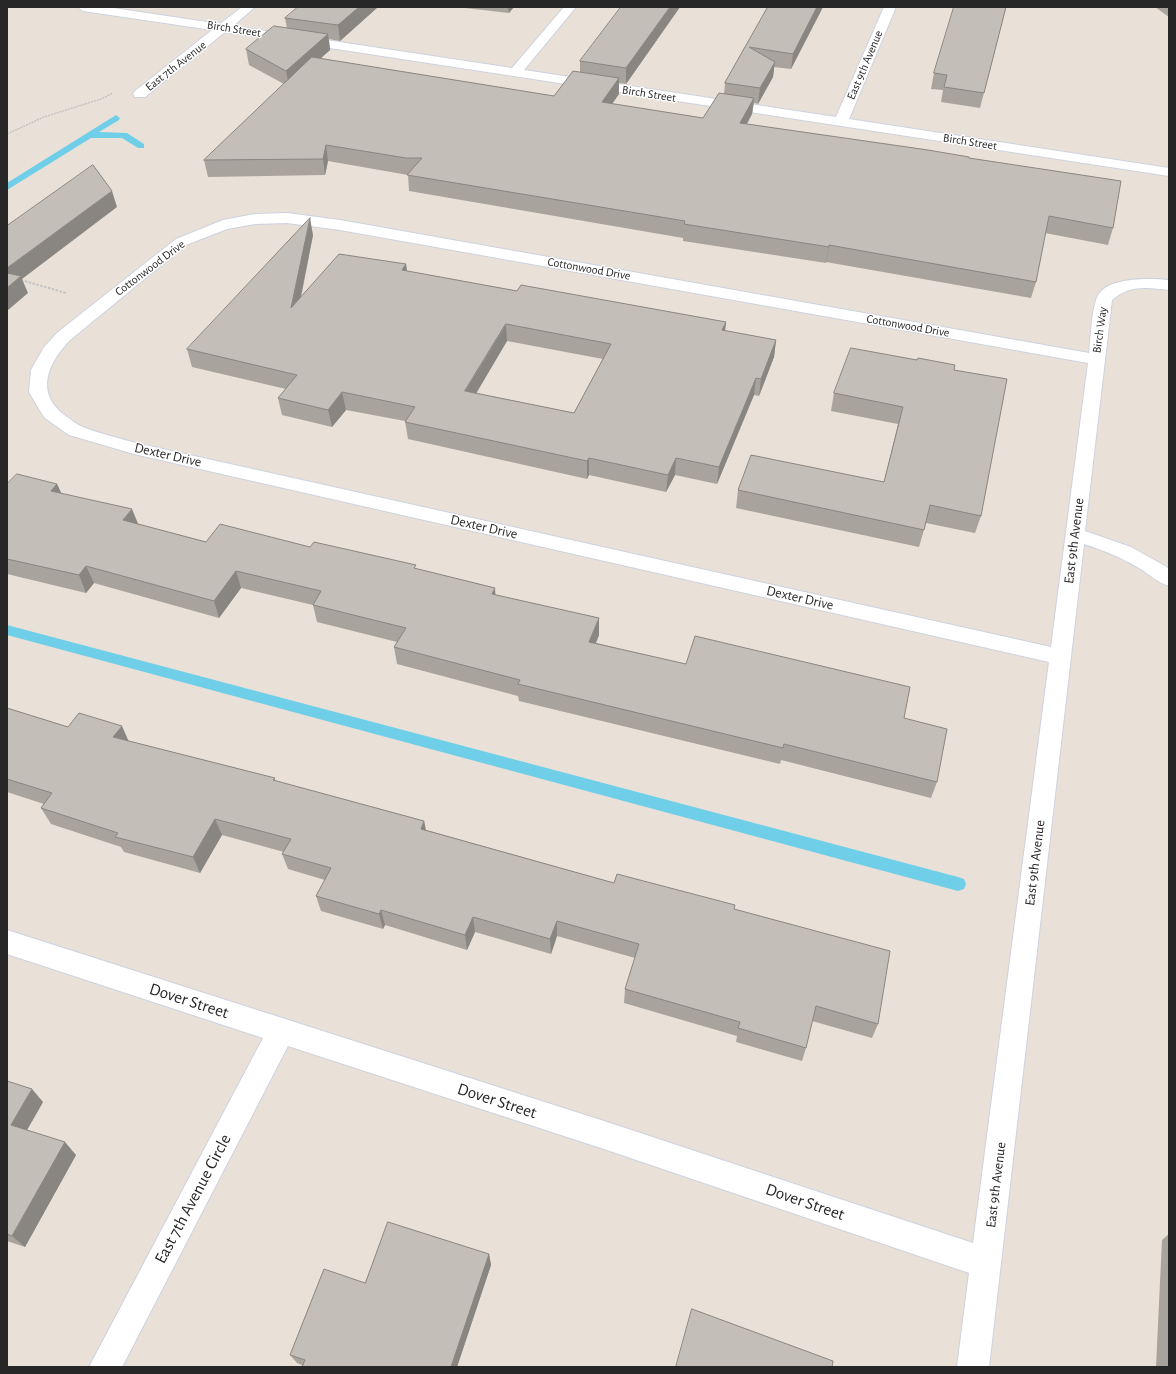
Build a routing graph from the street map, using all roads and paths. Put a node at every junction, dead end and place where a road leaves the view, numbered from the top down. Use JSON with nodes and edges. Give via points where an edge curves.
{"nodes":[{"id":1,"x":83,"y":7,"type":"edge"},
{"id":2,"x":249,"y":7,"type":"edge"},
{"id":3,"x":570,"y":7,"type":"edge"},
{"id":4,"x":890,"y":7,"type":"edge"},
{"id":5,"x":224,"y":28,"type":"junction"},
{"id":6,"x":515,"y":74,"type":"junction"},
{"id":7,"x":140,"y":94,"type":"joint"},
{"id":8,"x":841,"y":122,"type":"junction"},
{"id":9,"x":7,"y":134,"type":"edge"},
{"id":10,"x":1169,"y":172,"type":"edge"},
{"id":11,"x":14,"y":278,"type":"edge"},
{"id":12,"x":1169,"y":285,"type":"edge"},
{"id":13,"x":103,"y":304,"type":"junction"},
{"id":14,"x":1096,"y":359,"type":"junction"},
{"id":15,"x":1074,"y":535,"type":"junction"},
{"id":16,"x":1169,"y":579,"type":"edge"},
{"id":17,"x":1060,"y":657,"type":"junction"},
{"id":18,"x":7,"y":942,"type":"edge"},
{"id":19,"x":281,"y":1031,"type":"junction"},
{"id":20,"x":986,"y":1263,"type":"junction"},
{"id":21,"x":105,"y":1367,"type":"edge"},
{"id":22,"x":973,"y":1367,"type":"edge"}],
"edges":[{"from":1,"to":5,"type":"street","name":"Birch Street"},
{"from":2,"to":5,"type":"street","name":"East 7th Avenue"},
{"from":3,"to":6,"type":"street"},
{"from":4,"to":8,"type":"street","name":"East 9th Avenue"},
{"from":5,"to":6,"type":"street","name":"Birch Street"},
{"from":5,"to":7,"type":"street","name":"East 7th Avenue"},
{"from":6,"to":8,"type":"street","name":"Birch Street"},
{"from":7,"to":9,"type":"path","via":[[116,91],[101,99],[44,117]]},
{"from":8,"to":10,"type":"street","name":"Birch Street"},
{"from":11,"to":13,"type":"path"},
{"from":12,"to":14,"type":"street","name":"Birch Way","via":[[1146,282],[1126,285],[1111,291],[1104,299]]},
{"from":13,"to":14,"type":"street","name":"Cottonwood Drive","via":[[181,242],[223,225],[256,219],[287,218],[340,225]]},
{"from":13,"to":17,"type":"street","name":"Dexter Drive","via":[[64,336],[50,351],[40,370],[38,392],[51,414],[75,431],[142,450]]},
{"from":14,"to":15,"type":"street","name":"East 9th Avenue"},
{"from":15,"to":16,"type":"street","via":[[1117,547]]},
{"from":15,"to":17,"type":"street","name":"East 9th Avenue"},
{"from":17,"to":20,"type":"street","name":"East 9th Avenue"},
{"from":18,"to":19,"type":"street","name":"Dover Street"},
{"from":19,"to":20,"type":"street","name":"Dover Street","via":[[604,1135]]},
{"from":19,"to":21,"type":"street","name":"East 7th Avenue Circle"},
{"from":20,"to":22,"type":"street","name":"East 9th Avenue"}]}
